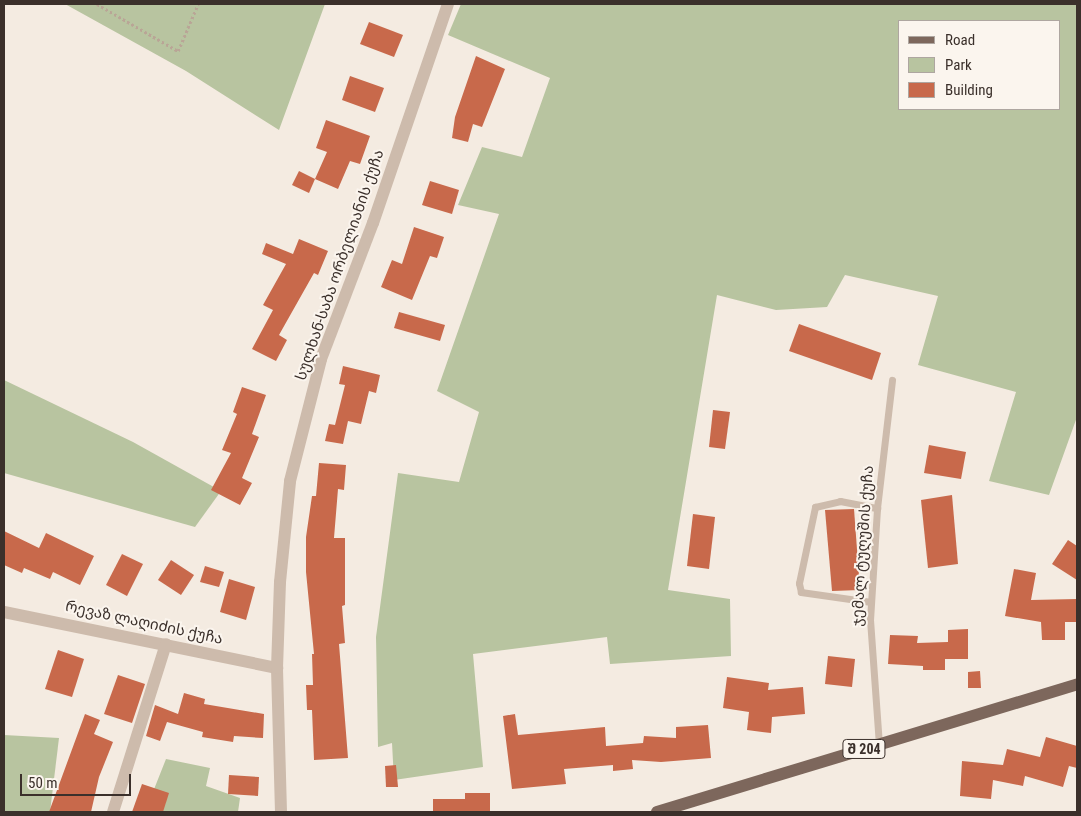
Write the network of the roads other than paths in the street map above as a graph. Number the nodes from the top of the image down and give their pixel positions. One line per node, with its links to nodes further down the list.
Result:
1 (448, 4): 7 (street, სულხან-საბა ორბელიანის ქუჩა)
2 (892, 380): 3 (lane, ჯემალ ტუღუშის ქუჩა)
3 (877, 508): 4 (lane, ჯემალ ტუღუშის ქუჩა); 4 (lane)
4 (871, 602): 9 (lane, ჯემალ ტუღუშის ქუჩა)
5 (4, 612): 6 (street, რევაზ ლაღიძის ქუჩა)
6 (166, 644): 7 (street, რევაზ ლაღიძის ქუჩა); 10 (street)
7 (277, 668): 11 (street, სულხან-საბა ორბელიანის ქუჩა)
8 (1076, 684): 9 (main road, შ 204)
9 (880, 745): 12 (main road, შ 204)
10 (112, 812)
11 (281, 812)
12 (657, 812)

